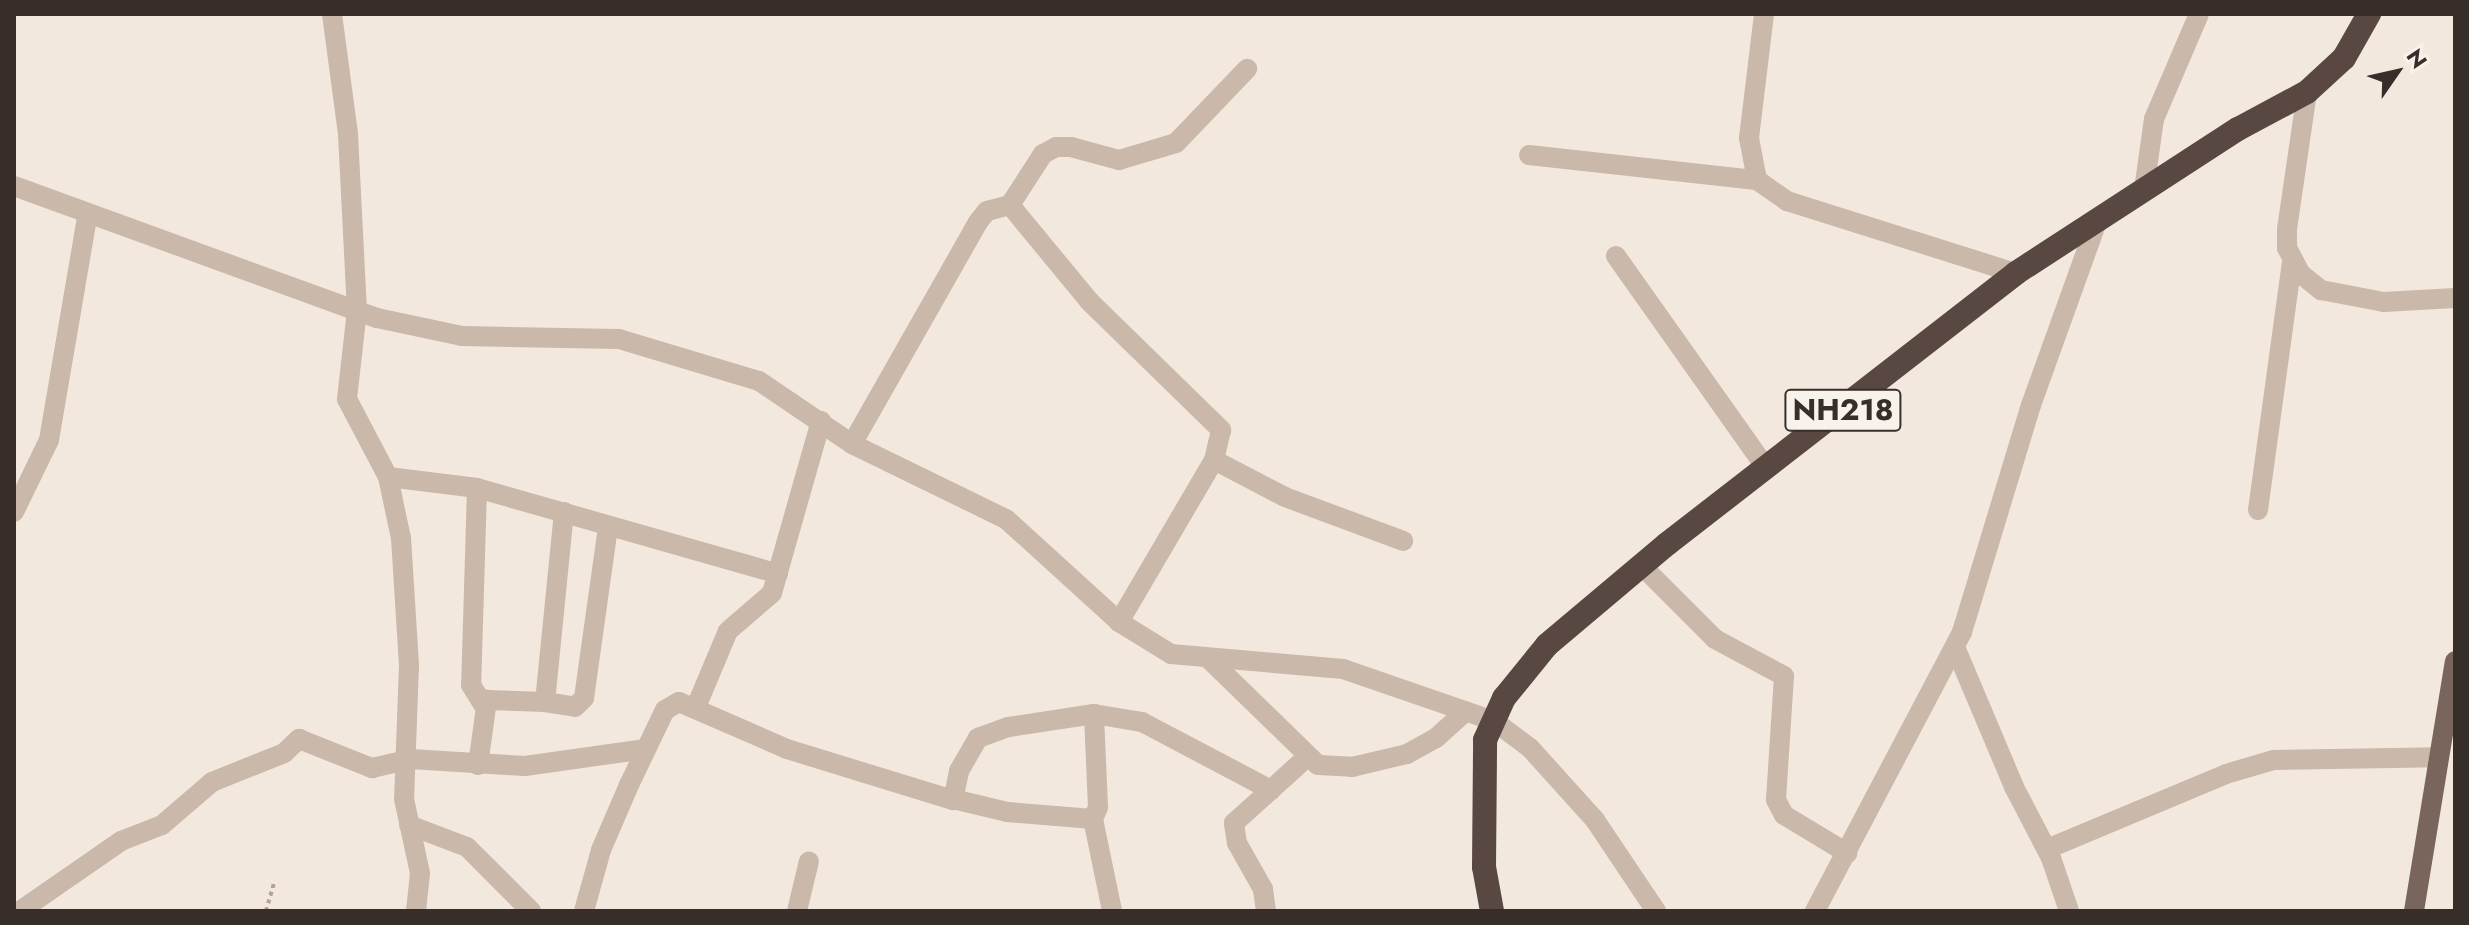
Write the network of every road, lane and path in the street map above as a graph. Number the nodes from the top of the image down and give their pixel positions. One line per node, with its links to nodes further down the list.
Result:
1 (332, 14): 18 (street)
2 (2199, 14): 10 (street)
3 (2369, 14): 6 (highway, NH218)
4 (1760, 15): 8 (street)
5 (1247, 69): 11 (street)
6 (2307, 92): 10 (highway, NH218); 15 (street)
7 (1529, 155): 8 (street)
8 (1757, 180): 16 (street)
9 (14, 186): 12 (street)
10 (2144, 190): 13 (highway, NH218)
11 (1010, 205): 20 (street); 21 (street)
12 (88, 213): 18 (street); 26 (street)
13 (2098, 219): 16 (highway, NH218); 33 (street)
14 (1616, 256): 22 (street)
15 (2292, 261): 17 (street); 25 (street)
16 (2016, 273): 22 (highway, NH218)
17 (2455, 298)
18 (357, 310): 19 (street); 23 (street)
19 (821, 421): 20 (street); 31 (street)
20 (852, 444): 32 (street)
21 (1214, 460): 29 (street); 32 (street)
22 (1767, 469): 30 (highway, NH218)
23 (388, 477): 24 (street); 45 (street)
24 (477, 488): 27 (street); 37 (street)
25 (2258, 510)
26 (14, 512)
27 (564, 512): 28 (street); 36 (street)
28 (608, 527): 31 (street); 36 (street)
29 (1403, 541)
30 (1641, 565): 41 (highway, NH218); 52 (street)
31 (778, 574): 38 (street)
32 (1119, 622): 34 (street)
33 (1955, 647): 51 (street); 52 (street)
34 (1209, 659): 39 (street); 44 (street)
35 (2455, 661): 43 (main road)
36 (545, 702): 37 (street)
37 (483, 704): 46 (street)
38 (696, 707): 42 (street); 48 (street)
39 (1466, 711): 41 (street); 44 (street)
40 (1094, 714): 47 (street); 48 (street); 49 (street)
41 (1494, 721): 63 (highway, NH218); 64 (street)
42 (646, 749): 46 (street); 59 (street)
43 (2438, 757): 51 (street); 67 (main road)
44 (1306, 758): 47 (street)
45 (403, 760): 46 (street); 50 (street); 55 (street)
46 (478, 765)
47 (1271, 790): 62 (street)
48 (953, 799): 49 (street)
49 (1093, 819): 61 (street)
50 (409, 825): 57 (street); 58 (street)
51 (2047, 849): 66 (street)
52 (1847, 853): 65 (street)
53 (809, 861): 60 (street)
54 (274, 883): 56 (path)
55 (20, 911)
56 (266, 911)
57 (416, 911)
58 (531, 911)
59 (584, 911)
60 (797, 911)
61 (1112, 911)
62 (1266, 911)
63 (1492, 911)
64 (1656, 911)
65 (1815, 911)
66 (2069, 911)
67 (2414, 911)

